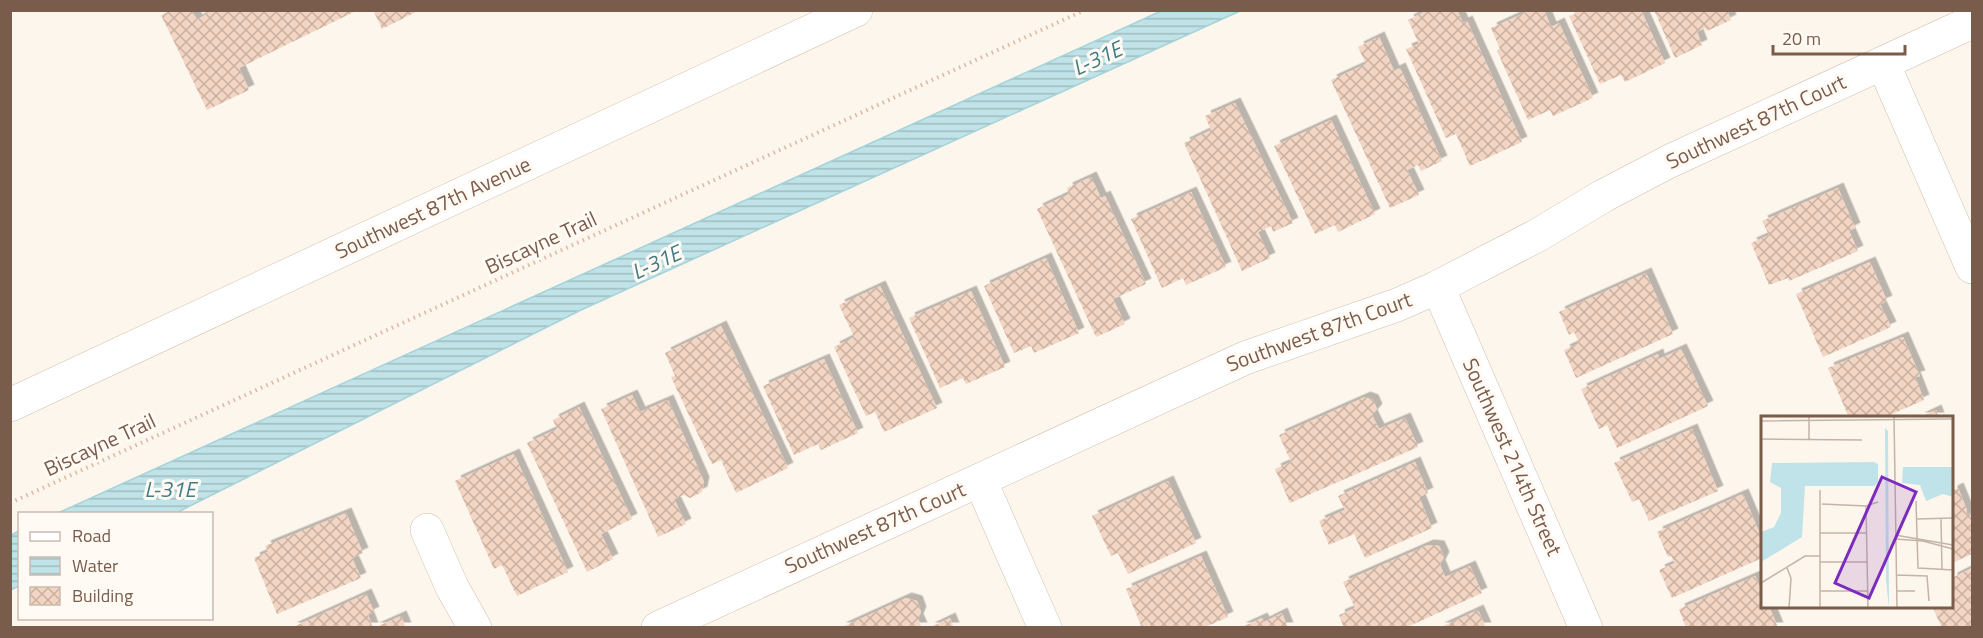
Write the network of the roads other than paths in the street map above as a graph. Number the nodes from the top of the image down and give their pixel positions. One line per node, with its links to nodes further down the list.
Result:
1 (856, 10): 2 (street, Southwest 87th Avenue)
2 (812, 20): 7 (street, Southwest 87th Avenue)
3 (1972, 22): 4 (street, Southwest 87th Court)
4 (1883, 63): 5 (street); 6 (street, Southwest 87th Court)
5 (1972, 267)
6 (1438, 287): 8 (street, Southwest 87th Court); 13 (street, Southwest 214th Street)
7 (10, 405)
8 (980, 480): 11 (street, Southwest 87th Court); 12 (street)
9 (427, 530): 10 (street)
10 (475, 627)
11 (658, 627)
12 (1045, 627)
13 (1586, 627)

